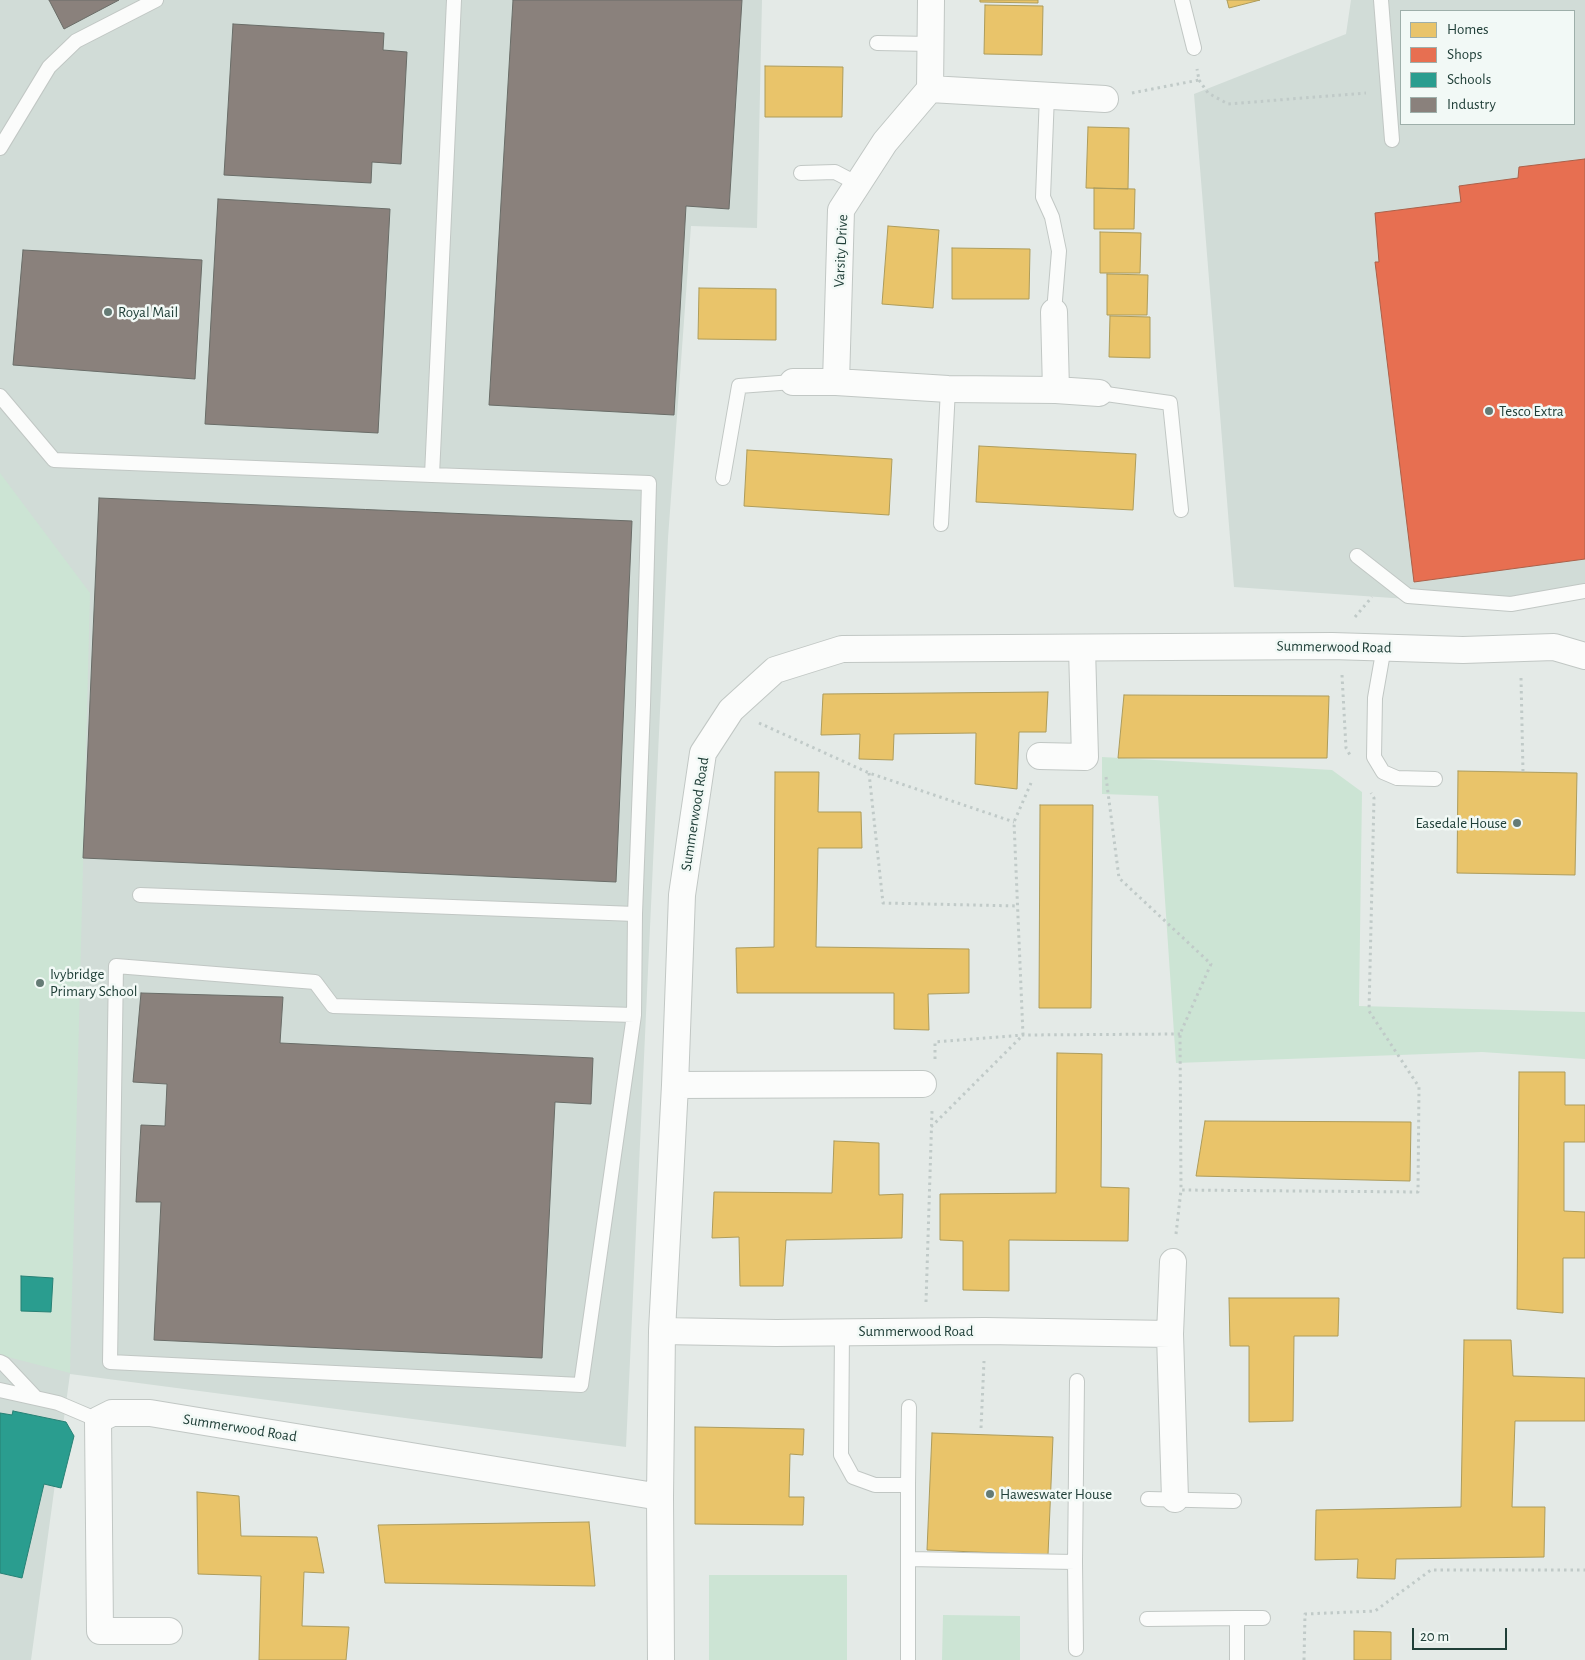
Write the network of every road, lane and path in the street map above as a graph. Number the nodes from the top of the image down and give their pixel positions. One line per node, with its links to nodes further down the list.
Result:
1 (156, 0): 15 (lane)
2 (454, 0): 25 (lane)
3 (931, 0): 7 (street)
4 (1182, 0): 8 (lane)
5 (1381, 0): 11 (lane)
6 (877, 43): 7 (lane)
7 (930, 44): 10 (street)
8 (1194, 48): 9 (path)
9 (1199, 80): 11 (path); 13 (path)
10 (930, 88): 12 (street); 17 (street, Varsity Drive)
11 (1388, 91): 14 (lane)
12 (1047, 96): 13 (street); 18 (lane)
13 (1104, 99)
14 (1392, 140)
15 (0, 148)
16 (801, 173): 17 (lane)
17 (858, 184): 20 (street, Varsity Drive)
18 (1054, 312): 22 (street)
19 (793, 382): 20 (street); 26 (lane)
20 (836, 382): 21 (street)
21 (948, 389): 22 (street); 28 (lane)
22 (1056, 390): 23 (street)
23 (1100, 393): 27 (lane)
24 (0, 396): 25 (lane)
25 (432, 475): 48 (lane)
26 (724, 478)
27 (1181, 510)
28 (941, 524)
29 (1357, 556): 30 (lane)
30 (1386, 579): 31 (lane); 32 (path)
31 (1585, 591)
32 (1336, 646): 33 (street, Summerwood Road); 34 (street, Summerwood Road); 39 (path)
33 (1384, 647): 35 (street, Summerwood Road); 43 (lane)
34 (1082, 648): 37 (street, Summerwood Road); 40 (street)
35 (1521, 648): 36 (street, Summerwood Road); 41 (path)
36 (1585, 656)
37 (731, 710): 42 (path); 53 (street, Summerwood Road)
38 (1040, 756): 40 (street); 45 (path)
39 (1351, 756)
40 (1085, 757): 50 (path)
41 (1523, 772)
42 (869, 773): 45 (path); 47 (path)
43 (1435, 778)
44 (1369, 790): 55 (path)
45 (1014, 822): 47 (path)
46 (140, 894): 48 (lane)
47 (1018, 906): 51 (path)
48 (635, 914): 49 (lane)
49 (634, 1015): 49 (lane)
50 (1180, 1034): 51 (path); 55 (path)
51 (1023, 1035): 52 (path); 54 (path)
52 (929, 1084): 53 (street); 54 (path)
53 (675, 1085): 58 (street, Summerwood Road)
54 (931, 1127): 60 (path)
55 (1181, 1190): 56 (path)
56 (1173, 1262): 61 (street)
57 (986, 1330): 60 (street, Summerwood Road); 61 (street, Summerwood Road); 68 (path)
58 (662, 1331): 59 (street, Summerwood Road); 70 (street, Summerwood Road)
59 (842, 1331): 60 (street, Summerwood Road); 69 (lane)
60 (925, 1331)
61 (1170, 1334): 72 (street)
62 (0, 1362): 65 (lane)
63 (1077, 1381): 75 (lane)
64 (0, 1390): 65 (lane)
65 (36, 1398): 67 (lane)
66 (909, 1407): 69 (lane)
67 (98, 1420): 70 (street, Summerwood Road); 80 (street)
68 (981, 1428)
69 (908, 1485): 74 (lane)
70 (660, 1497): 82 (street, Summerwood Road)
71 (1148, 1499): 72 (lane)
72 (1175, 1499): 73 (lane)
73 (1234, 1501)
74 (908, 1559): 75 (lane); 83 (lane)
75 (1075, 1562): 81 (lane)
76 (1585, 1570): 85 (path)
77 (1237, 1618): 78 (lane); 79 (lane); 84 (lane)
78 (1263, 1618)
79 (1147, 1619)
80 (169, 1631)
81 (1076, 1649)
82 (661, 1660)
83 (908, 1660)
84 (1237, 1660)
85 (1304, 1660)

